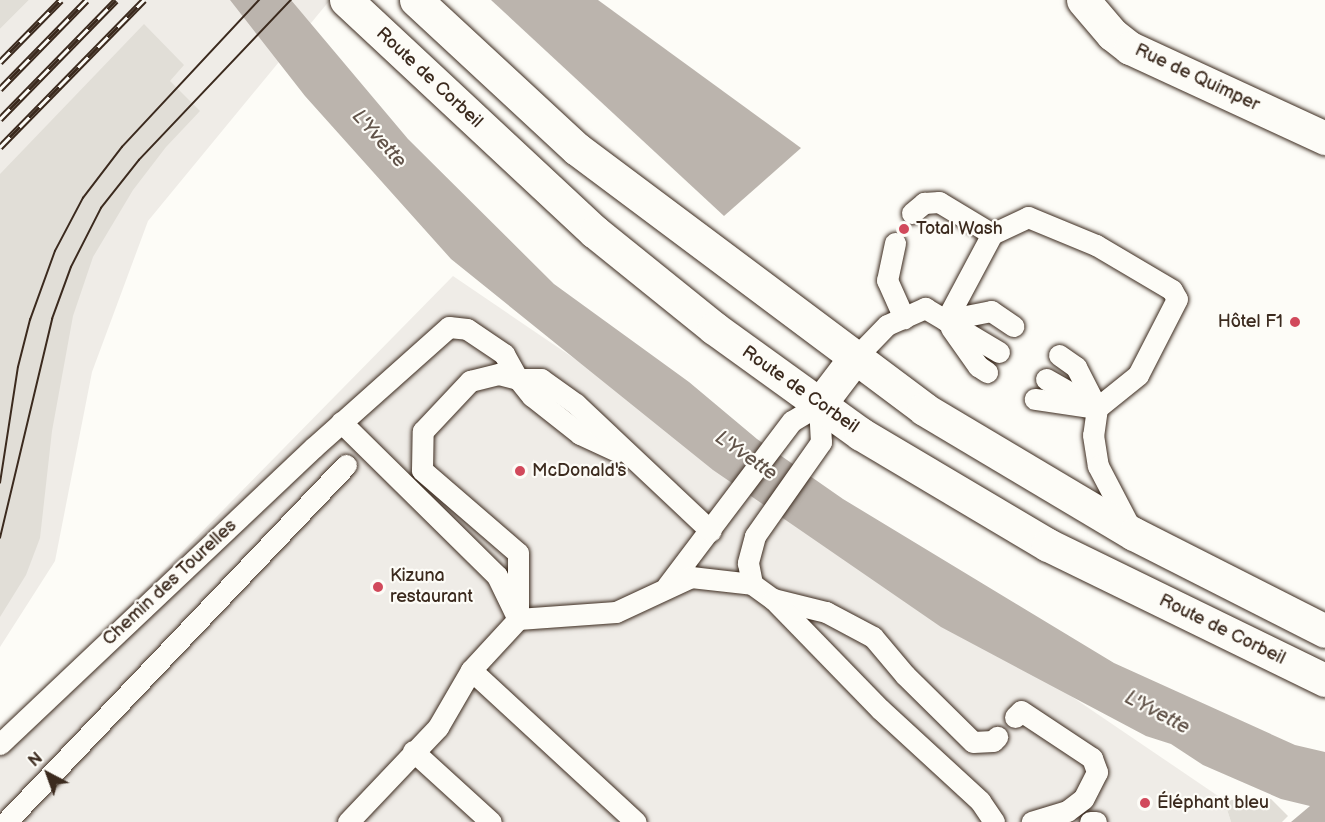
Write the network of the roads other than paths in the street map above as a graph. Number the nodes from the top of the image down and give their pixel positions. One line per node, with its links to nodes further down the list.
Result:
1 (345, 0): 18 (main road, Route de Corbeil)
2 (416, 0): 13 (main road)
3 (1083, 0): 4 (main road, Rue de Quimper)
4 (1325, 138)
5 (912, 213): 6 (lane)
6 (992, 234): 9 (lane); 19 (lane)
7 (895, 243): 8 (lane)
8 (904, 318): 9 (lane); 13 (lane)
9 (946, 320): 10 (lane); 11 (lane); 14 (lane)
10 (1013, 326)
11 (999, 352)
12 (1059, 355): 19 (lane)
13 (854, 359): 18 (main road); 23 (main road)
14 (987, 372)
15 (518, 379): 20 (lane, Chemin des Tourelles); 22 (lane); 27 (lane)
16 (1046, 379): 19 (lane)
17 (1035, 399): 19 (lane)
18 (819, 405): 22 (lane); 24 (lane); 30 (main road, Route de Corbeil)
19 (1097, 408): 23 (lane)
20 (341, 422): 27 (lane); 33 (lane, Chemin des Tourelles)
21 (346, 465): 35 (lane)
22 (711, 531): 25 (lane)
23 (1134, 534): 28 (main road)
24 (752, 584): 25 (lane); 26 (lane)
25 (663, 591): 27 (lane)
26 (773, 598): 32 (lane); 39 (lane)
27 (518, 619): 29 (lane)
28 (1325, 631)
29 (471, 670): 34 (lane); 38 (lane)
30 (1325, 680)
31 (1015, 717): 40 (lane)
32 (997, 736)
33 (0, 744)
34 (413, 751): 36 (lane); 37 (lane)
35 (6, 822)
36 (348, 822)
37 (491, 822)
38 (636, 822)
39 (994, 822)
40 (1032, 822)
41 (1090, 822): 42 (lane)
42 (1096, 822)

